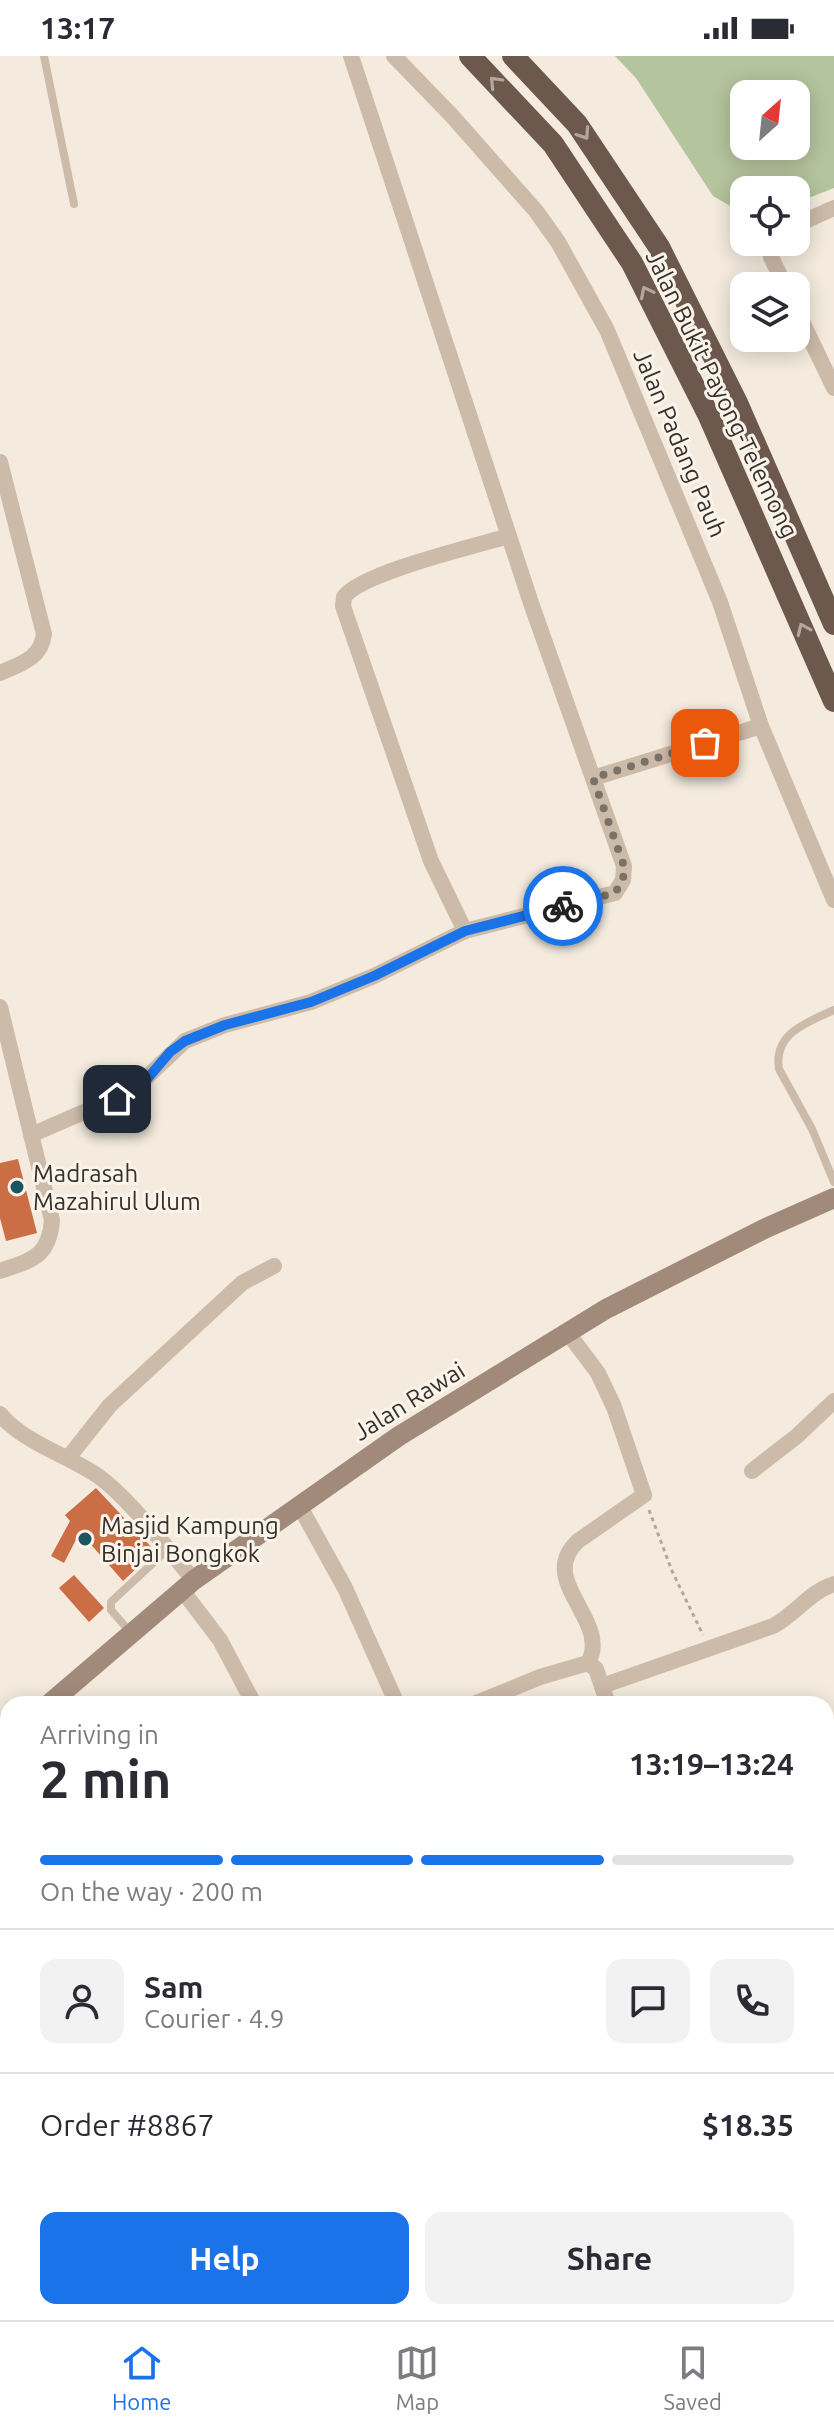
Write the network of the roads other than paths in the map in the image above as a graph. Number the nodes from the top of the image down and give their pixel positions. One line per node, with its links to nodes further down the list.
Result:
1 (44, 56): 6 (lane)
2 (351, 56): 12 (street)
3 (394, 56): 16 (street, Jalan Padang Pauh)
4 (470, 56): 15 (highway, Jalan Bukit Payong-Telemong, one-way to 4)
5 (513, 56): 13 (highway, Jalan Bukit Payong-Telemong, one-way to 13)
6 (74, 204)
7 (834, 208): 8 (street)
8 (810, 219)
9 (810, 338): 10 (street)
10 (834, 388)
11 (0, 462): 14 (street)
12 (509, 536): 17 (street); 19 (street)
13 (834, 624)
14 (0, 673)
15 (834, 701)
16 (761, 726): 17 (street); 18 (street, Jalan Padang Pauh)
17 (593, 778): 19 (street)
18 (834, 900)
19 (465, 931): 22 (street)
20 (0, 1007): 22 (street)
21 (834, 1010): 23 (lane)
22 (31, 1135): 26 (street)
23 (834, 1182)
24 (834, 1198): 27 (main road, Jalan Rawai)
25 (274, 1266): 30 (street)
26 (0, 1271)
27 (568, 1333): 32 (main road, Jalan Rawai); 37 (street)
28 (834, 1401): 31 (street)
29 (0, 1414): 30 (street)
30 (68, 1458): 33 (street)
31 (752, 1471)
32 (299, 1505): 35 (main road, Jalan Rawai); 41 (street)
33 (167, 1550): 35 (street); 36 (lane)
34 (834, 1584): 38 (street)
35 (188, 1585): 36 (main road, Jalan Rawai); 40 (street)
36 (132, 1633): 39 (main road, Jalan Rawai)
37 (588, 1663): 38 (street); 42 (street)
38 (602, 1686): 43 (street)
39 (58, 1696)
40 (250, 1696)
41 (393, 1696)
42 (494, 1696)
43 (605, 1696)

